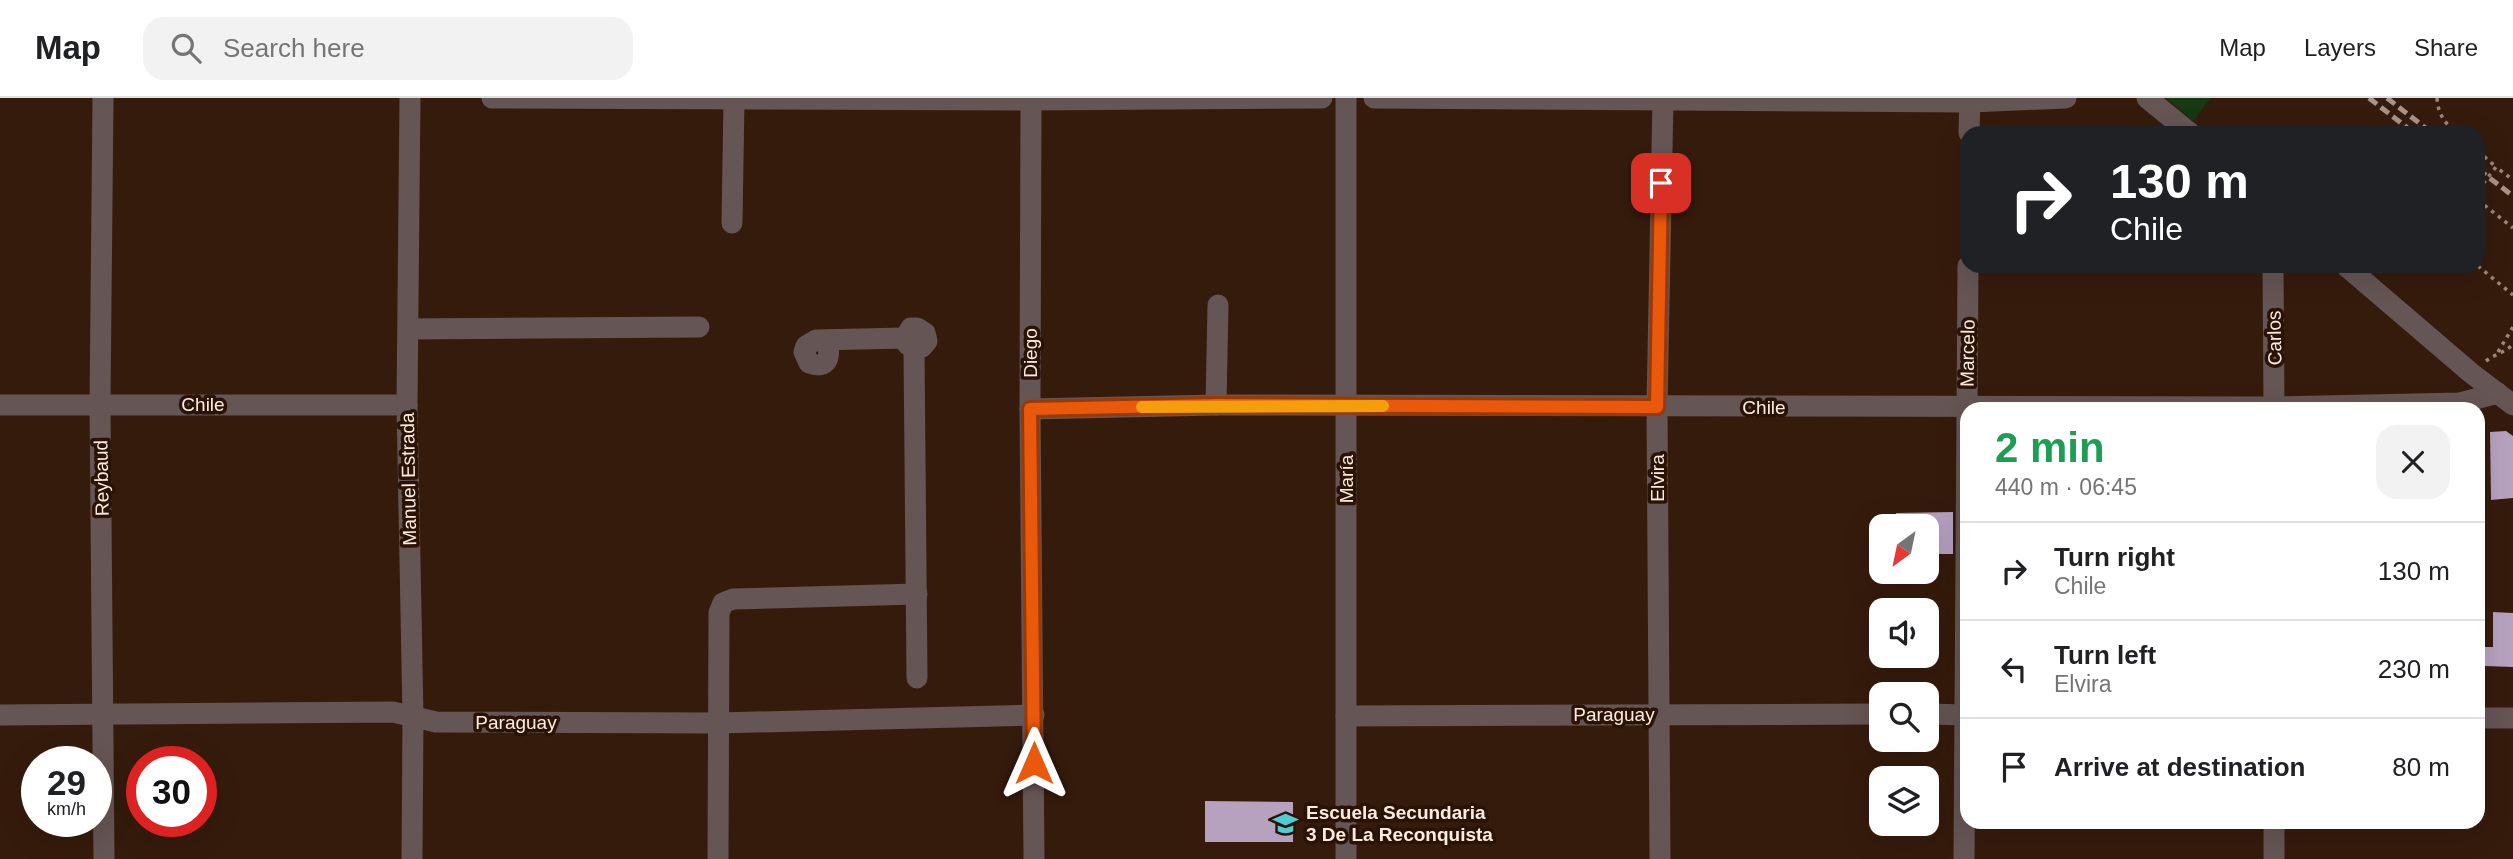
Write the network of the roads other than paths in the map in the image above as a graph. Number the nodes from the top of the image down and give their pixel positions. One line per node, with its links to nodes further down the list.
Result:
1 (103, 98): 27 (street, Reybaud)
2 (410, 98): 21 (street, Manuel Estrada)
3 (492, 98): 9 (street)
4 (1322, 98): 10 (street)
5 (1346, 98): 31 (street, María)
6 (1374, 98): 11 (street)
7 (2066, 98): 12 (street)
8 (2147, 98): 14 (street)
9 (734, 99): 10 (street); 15 (street)
10 (1031, 99): 34 (street, Diego)
11 (1663, 99): 12 (street); 33 (street, Elvira)
12 (1970, 100): 13 (street)
13 (1969, 126)
14 (2181, 126)
15 (732, 223)
16 (1968, 273): 24 (street, Marcelo)
17 (2273, 273): 25 (street, Carlos)
18 (2354, 273): 23 (street)
19 (1218, 305): 30 (street)
20 (699, 327): 21 (street)
21 (408, 329): 29 (street, Manuel Estrada)
22 (827, 341): 35 (street)
23 (2505, 399): 26 (street, Chile)
24 (1967, 402)
25 (2274, 402)
26 (2471, 402)
27 (100, 404): 28 (street, Chile); 29 (street, Chile); 40 (street, Reybaud)
28 (0, 405)
29 (407, 405): 45 (street, Manuel Estrada)
30 (1216, 405): 31 (street, Chile); 34 (street, Chile)
31 (1346, 406): 33 (street, Chile); 44 (street, María)
32 (1960, 406): 33 (street, Chile)
33 (1657, 407): 37 (street, Elvira)
34 (1030, 409): 41 (street, Diego)
35 (917, 594): 36 (street); 48 (street)
36 (917, 678)
37 (1659, 714): 38 (street, Paraguay); 44 (street, Paraguay); 56 (street, Elvira)
38 (1869, 714)
39 (0, 715): 40 (street, Paraguay)
40 (104, 715): 45 (street, Paraguay); 51 (street, Reybaud)
41 (1034, 715): 48 (street, Paraguay); 54 (street, Diego)
42 (1939, 715): 43 (street)
43 (1960, 715)
44 (1346, 716): 55 (street, María)
45 (413, 717): 48 (street, Paraguay); 52 (street, Manuel Estrada)
46 (2485, 718): 47 (street)
47 (2513, 718)
48 (719, 723): 53 (street)
49 (1965, 829): 57 (street, Marcelo)
50 (2274, 829): 58 (street)
51 (104, 859)
52 (412, 859)
53 (718, 859)
54 (1034, 859)
55 (1346, 859)
56 (1660, 859)
57 (1964, 859)
58 (2274, 859)

